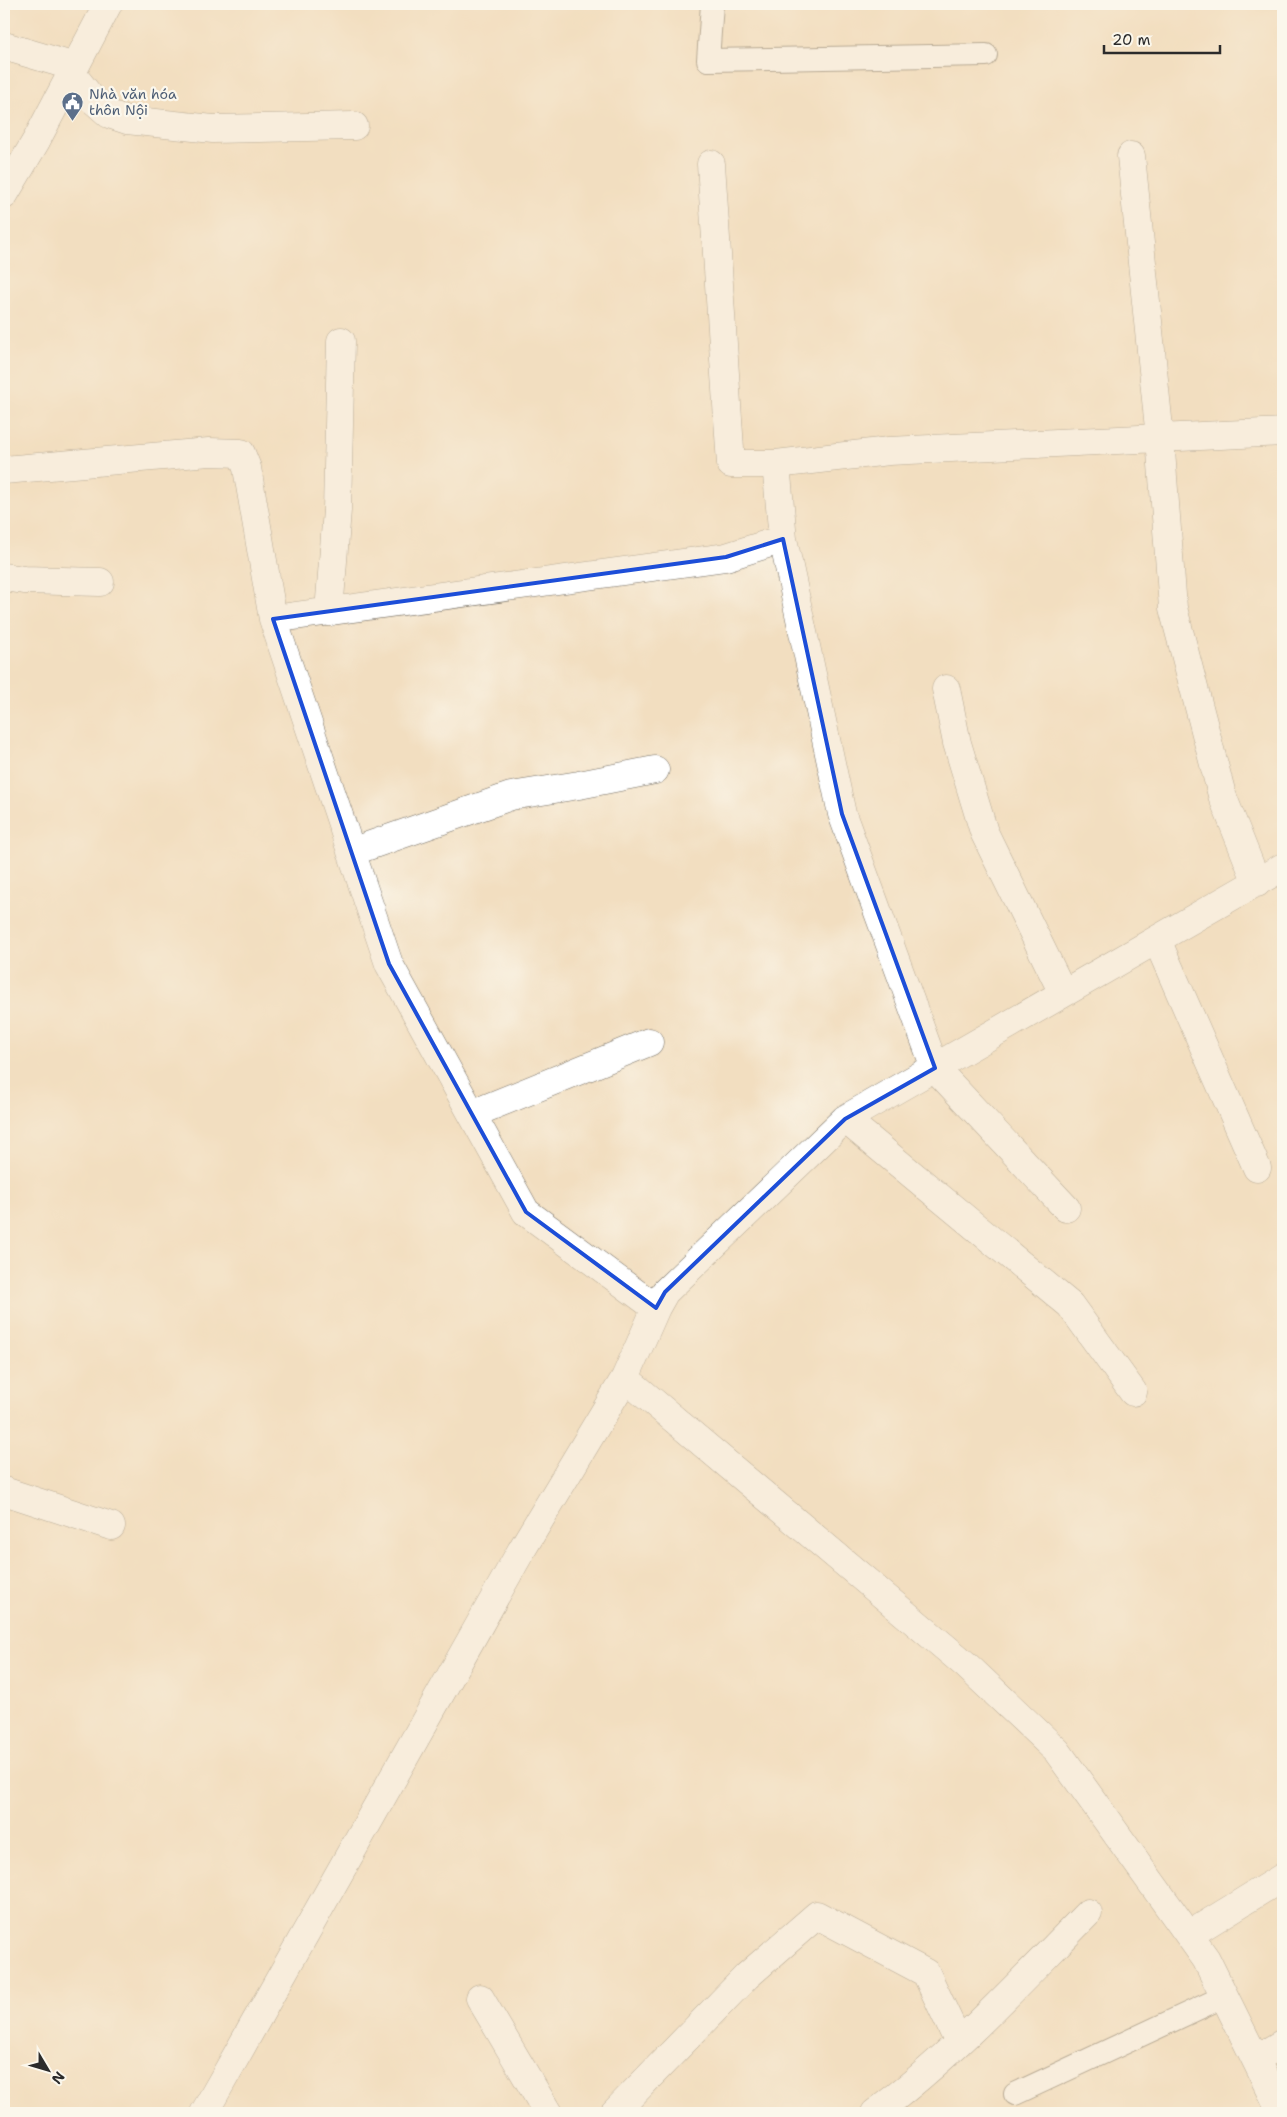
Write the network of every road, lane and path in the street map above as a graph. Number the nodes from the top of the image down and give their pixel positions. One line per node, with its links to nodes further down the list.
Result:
1 (108, 4): 5 (street)
2 (712, 4): 4 (lane)
3 (4, 46): 5 (street)
4 (986, 55)
5 (73, 70): 6 (street); 9 (street)
6 (354, 126)
7 (1131, 156): 12 (street)
8 (711, 164): 13 (street)
9 (4, 195)
10 (341, 341): 18 (street)
11 (1283, 432): 12 (street)
12 (1160, 438): 13 (street); 24 (street)
13 (776, 464): 15 (street)
14 (4, 470): 19 (street)
15 (783, 539): 18 (street); 28 (street)
16 (4, 577): 17 (street)
17 (100, 582)
18 (329, 612): 19 (street)
19 (273, 619): 22 (street)
20 (946, 689): 26 (street)
21 (655, 770): 22 (street)
22 (351, 852): 29 (street)
23 (1283, 867): 24 (street)
24 (1257, 883): 25 (street)
25 (1157, 940): 26 (street); 31 (street)
26 (1063, 993): 28 (street)
27 (649, 1042): 29 (street)
28 (935, 1068): 30 (street); 32 (street)
29 (472, 1114): 33 (street)
30 (846, 1119): 33 (street); 35 (street)
31 (1257, 1168)
32 (1066, 1208)
33 (656, 1308): 34 (street)
34 (625, 1378): 40 (street); 47 (street)
35 (1133, 1392)
36 (4, 1490): 37 (street)
37 (111, 1526)
38 (1283, 1877): 40 (street)
39 (1088, 1913): 43 (street)
40 (1189, 1935): 41 (street)
41 (1225, 1996): 45 (street); 46 (lane)
42 (480, 1998): 48 (street)
43 (958, 2041): 49 (street); 50 (street)
44 (1283, 2043): 45 (street)
45 (1256, 2059): 51 (street)
46 (1014, 2094)
47 (204, 2113)
48 (548, 2113)
49 (614, 2113)
50 (875, 2113)
51 (1282, 2113)

